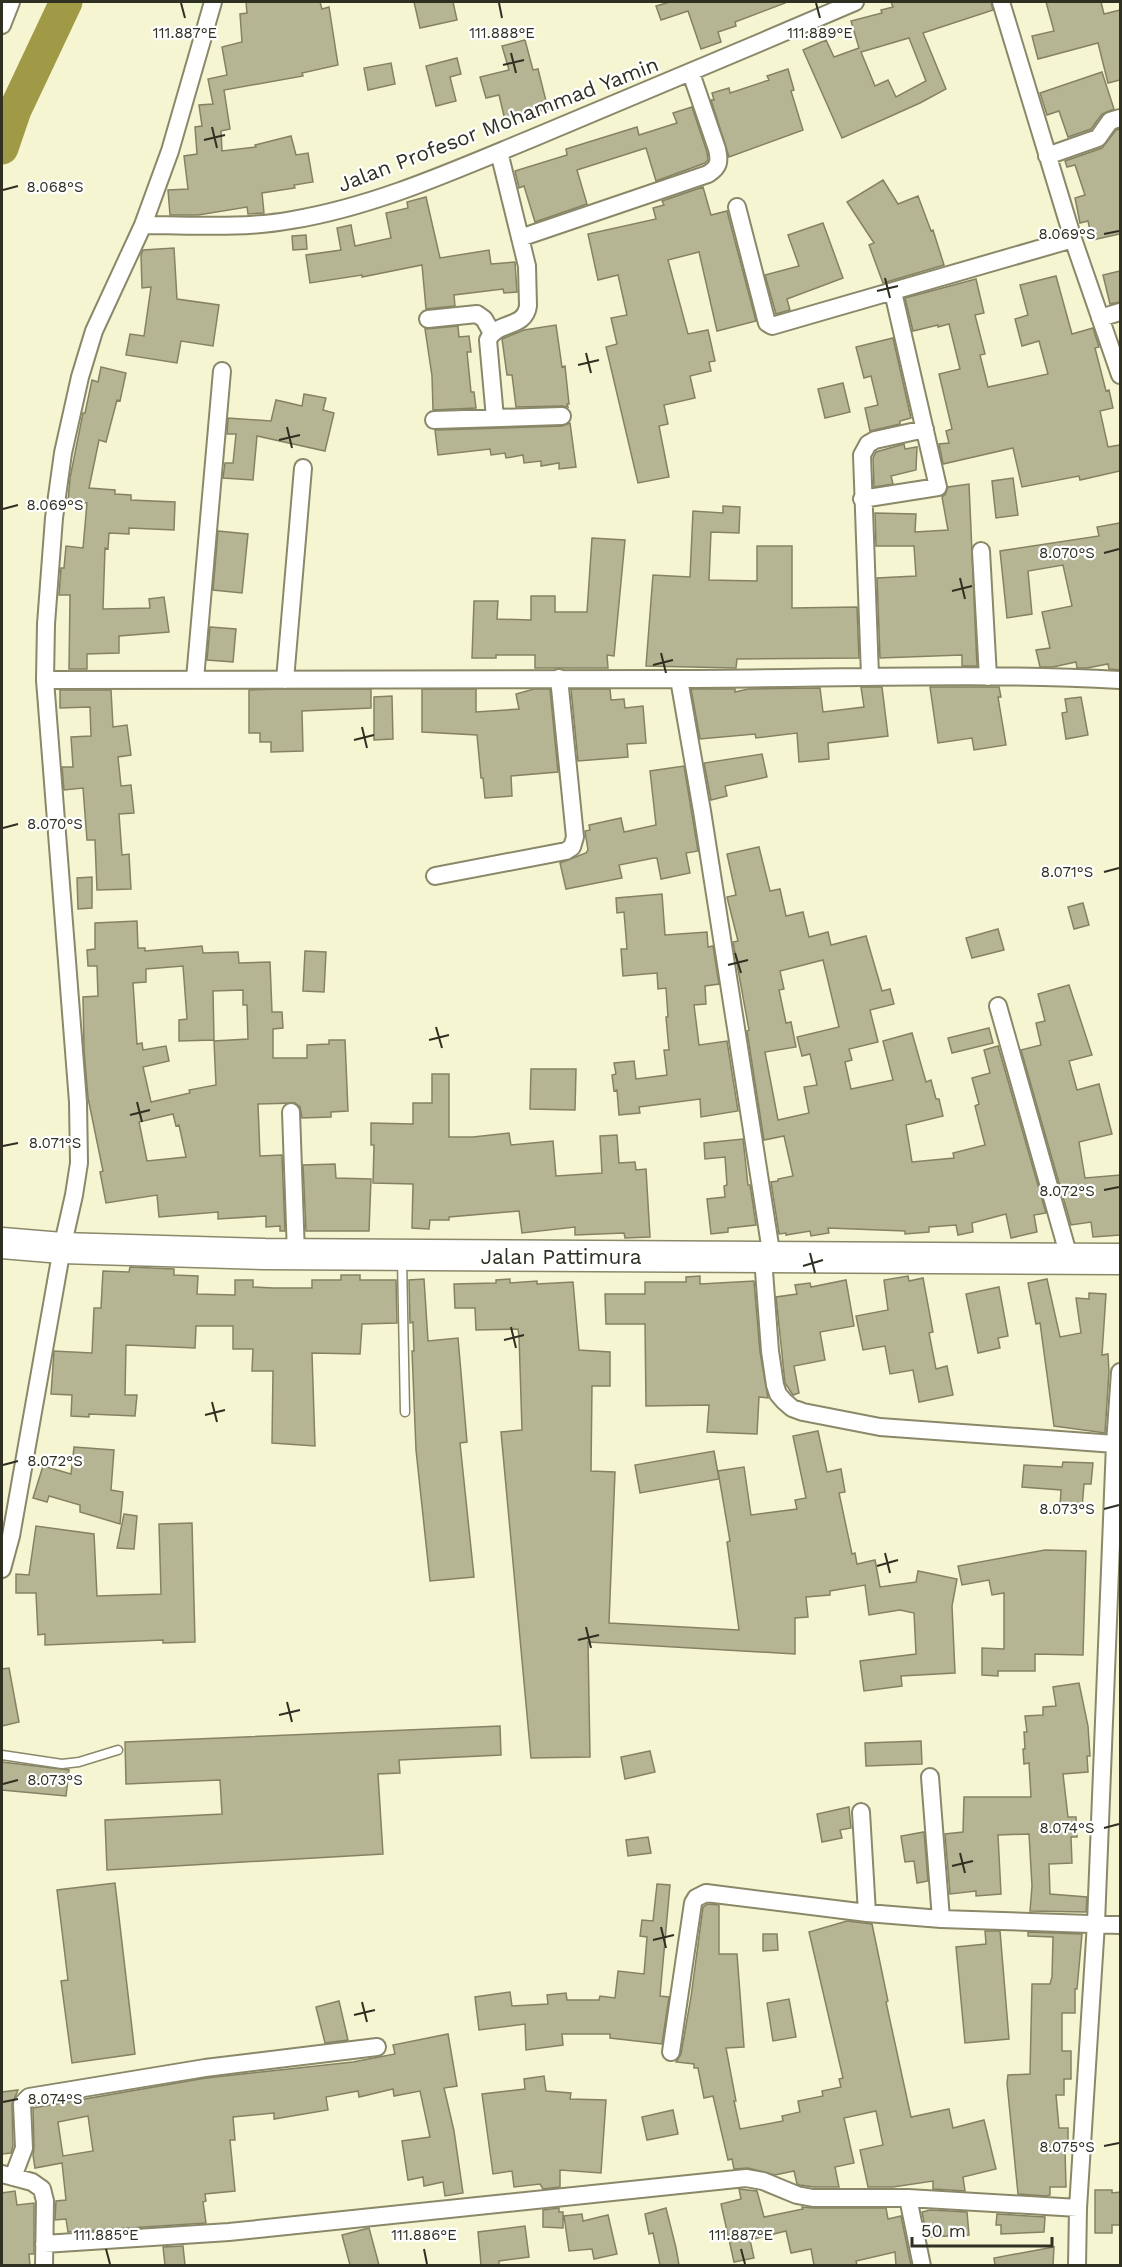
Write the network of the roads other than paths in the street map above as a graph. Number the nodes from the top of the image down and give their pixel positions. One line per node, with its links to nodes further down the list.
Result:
1 (11, 2): 5 (street)
2 (213, 2): 11 (street)
3 (855, 2): 6 (street, Jalan Profesor Mohammad Yamin)
4 (1001, 2): 9 (street)
5 (2, 25)
6 (691, 73): 8 (street, Jalan Profesor Mohammad Yamin); 12 (street)
7 (1120, 118): 9 (street)
8 (499, 152): 11 (street, Jalan Profesor Mohammad Yamin); 12 (street)
9 (1047, 156): 13 (street)
10 (737, 207): 14 (street)
11 (143, 225): 33 (street)
12 (520, 238): 18 (street)
13 (1073, 239): 14 (street); 16 (street)
14 (893, 292): 24 (street)
15 (1120, 312): 16 (street)
16 (1100, 318): 20 (street)
17 (428, 319): 18 (street)
18 (492, 333): 22 (street)
19 (222, 371): 31 (street)
20 (1120, 375)
21 (562, 416): 22 (street)
22 (495, 418): 23 (street)
23 (434, 420)
24 (924, 429): 26 (street); 26 (street)
25 (303, 468): 34 (street)
26 (862, 499): 28 (street)
27 (981, 551): 29 (street)
28 (870, 676): 29 (street); 32 (street)
29 (988, 677): 35 (street)
30 (559, 678): 32 (street); 34 (street); 36 (street)
31 (195, 679): 33 (street); 34 (street)
32 (679, 679): 44 (street)
33 (45, 680): 40 (street)
34 (285, 680)
35 (1120, 680)
36 (435, 876)
37 (998, 1006): 43 (street)
38 (291, 1112): 41 (street)
39 (7, 1243): 40 (highway, Jalan Pattimura)
40 (62, 1248): 41 (highway, Jalan Pattimura); 50 (street)
41 (296, 1254): 42 (highway, Jalan Pattimura)
42 (402, 1255): 44 (highway, Jalan Pattimura); 47 (lane)
43 (1069, 1257): 44 (highway, Jalan Pattimura); 45 (highway, Jalan Pattimura)
44 (767, 1258): 48 (street)
45 (1120, 1259)
46 (1120, 1372): 48 (street)
47 (405, 1412)
48 (1115, 1444): 49 (street)
49 (1117, 1467): 52 (street)
50 (2, 1569)
51 (1120, 1732): 52 (street)
52 (1103, 1733): 59 (street)
53 (118, 1750): 54 (lane)
54 (2, 1755)
55 (930, 1777): 58 (street)
56 (861, 1812): 57 (street)
57 (867, 1912): 58 (street); 62 (street)
58 (941, 1919): 59 (street)
59 (1096, 1923): 60 (street); 65 (street)
60 (1120, 1924)
61 (377, 2048): 63 (street)
62 (671, 2052)
63 (7, 2175): 66 (street)
64 (908, 2198): 65 (street); 66 (street); 68 (street)
65 (1078, 2208): 69 (street)
66 (44, 2244): 67 (street)
67 (44, 2265)
68 (922, 2265)
69 (1077, 2265)

